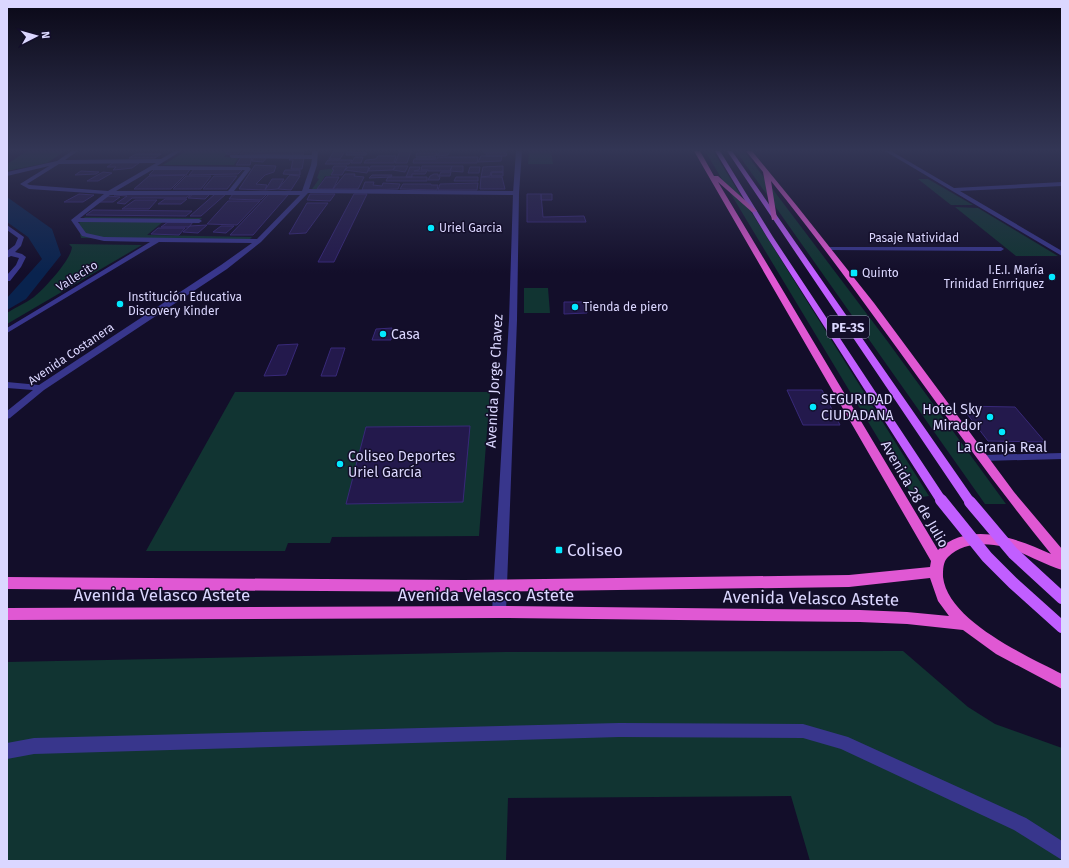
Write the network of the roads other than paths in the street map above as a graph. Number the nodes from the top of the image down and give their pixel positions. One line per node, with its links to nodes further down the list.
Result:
1 (89, 192): 10 (street)
2 (305, 192): 11 (street); 12 (street); 19 (street, Avenida Costanera)
3 (720, 192): 33 (highway, Avenida 28 de Julio)
4 (732, 192): 13 (highway)
5 (742, 192): 13 (main road, Avenida 28 de Julio / PE-3S)
6 (756, 192): 14 (main road, PE-3S)
7 (769, 192): 14 (highway)
8 (781, 192): 20 (highway)
9 (957, 192): 23 (street)
10 (109, 193): 11 (street); 15 (street)
11 (230, 193)
12 (516, 193): 35 (street, Avenida Jorge Chavez)
13 (754, 211): 40 (main road, Avenida 28 de Julio / PE-3S, bridge)
14 (774, 219): 36 (main road, PE-3S, bridge)
15 (74, 220): 16 (street); 18 (street)
16 (199, 221)
17 (7, 227): 22 (street)
18 (157, 240): 19 (street); 25 (street, Vallecito)
19 (259, 241): 27 (street, Avenida Costanera)
20 (827, 249): 21 (street, Pasaje Natividad); 30 (highway)
21 (1001, 249)
22 (8, 254): 24 (street)
23 (1062, 254)
24 (7, 279)
25 (7, 331)
26 (7, 385): 27 (street)
27 (41, 388): 28 (street, Avenida Costanera)
28 (7, 416)
29 (1062, 456): 30 (street)
30 (983, 458): 31 (highway)
31 (1062, 558)
32 (1062, 565): 33 (highway)
33 (937, 567): 35 (highway, Avenida Velasco Astete); 39 (highway, Avenida 28 de Julio)
34 (7, 583): 35 (highway, Avenida Velasco Astete)
35 (500, 585): 37 (street, Avenida Jorge Chavez)
36 (1062, 598)
37 (499, 612): 38 (highway, Avenida Velasco Astete); 39 (highway, Avenida Velasco Astete)
38 (7, 614)
39 (965, 624): 41 (highway, Avenida 28 de Julio)
40 (1062, 626)
41 (1062, 682)
42 (7, 751): 43 (street)
43 (1062, 851)

